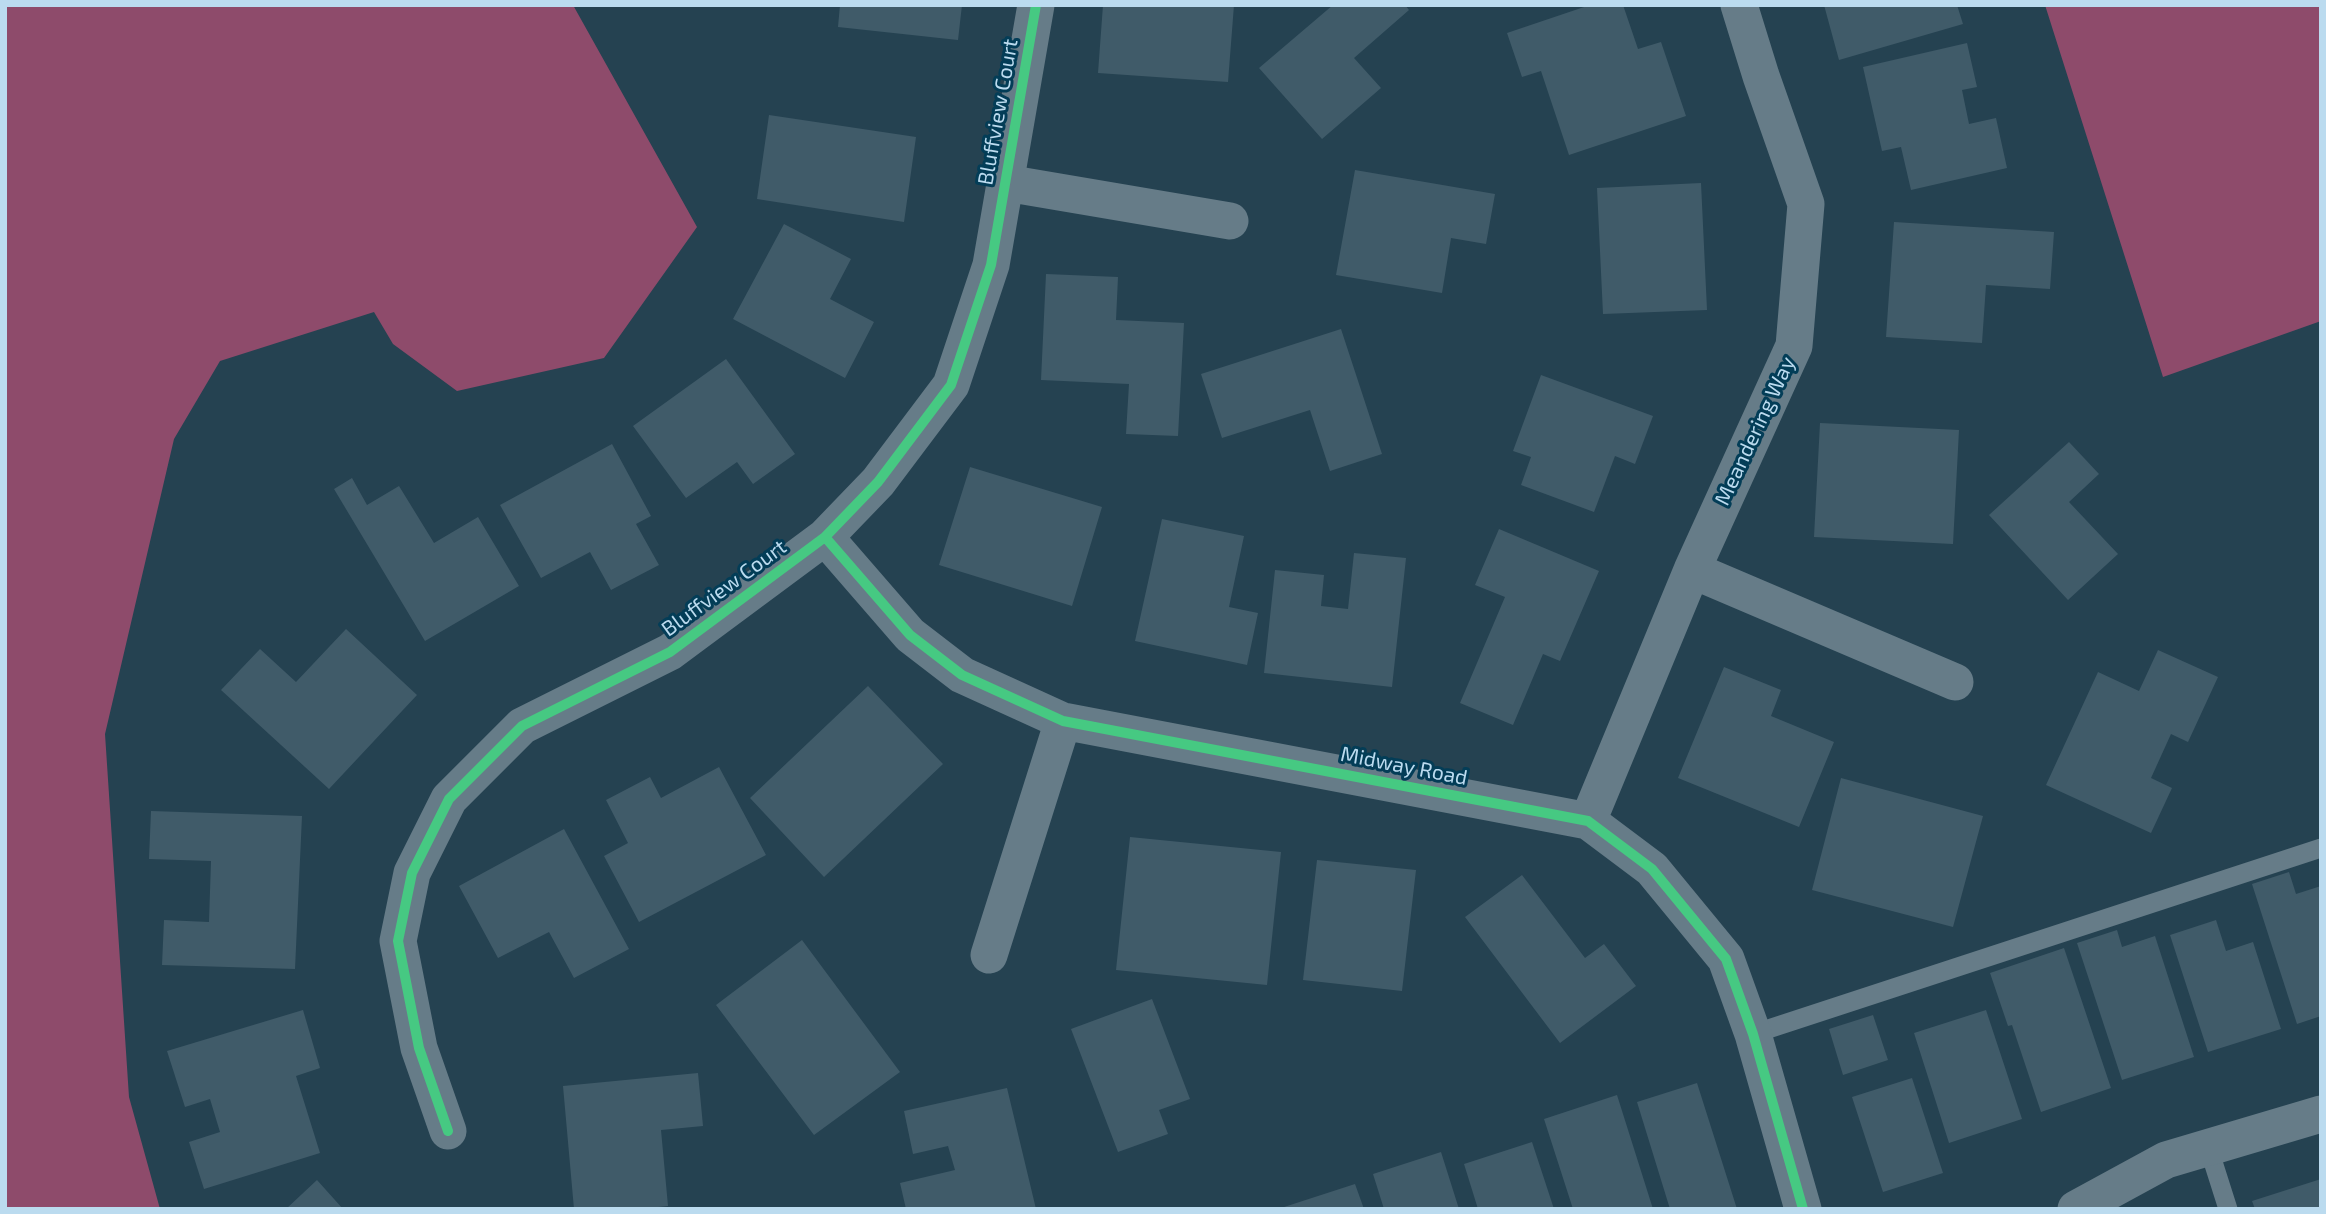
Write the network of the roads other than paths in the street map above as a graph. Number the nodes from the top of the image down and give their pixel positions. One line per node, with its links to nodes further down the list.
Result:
1 (1036, 5): 3 (street, Bluffview Court)
2 (1739, 5): 6 (street, Meandering Way)
3 (1006, 183): 4 (street, Bluffview Court); 5 (street, Bluffview Court)
4 (1230, 221)
5 (825, 537): 8 (street, Midway Road); 14 (street, Bluffview Court)
6 (1692, 570): 7 (street); 9 (street, Meandering Way)
7 (1955, 682)
8 (1063, 721): 9 (street, Midway Road); 11 (street)
9 (1587, 821): 12 (street, Midway Road)
10 (2321, 848): 12 (lane)
11 (989, 956)
12 (1753, 1034): 16 (street, Midway Road)
13 (2321, 1114): 15 (street)
14 (448, 1131)
15 (2208, 1146): 17 (street); 18 (lane)
16 (1803, 1209)
17 (2076, 1209)
18 (2228, 1209)

